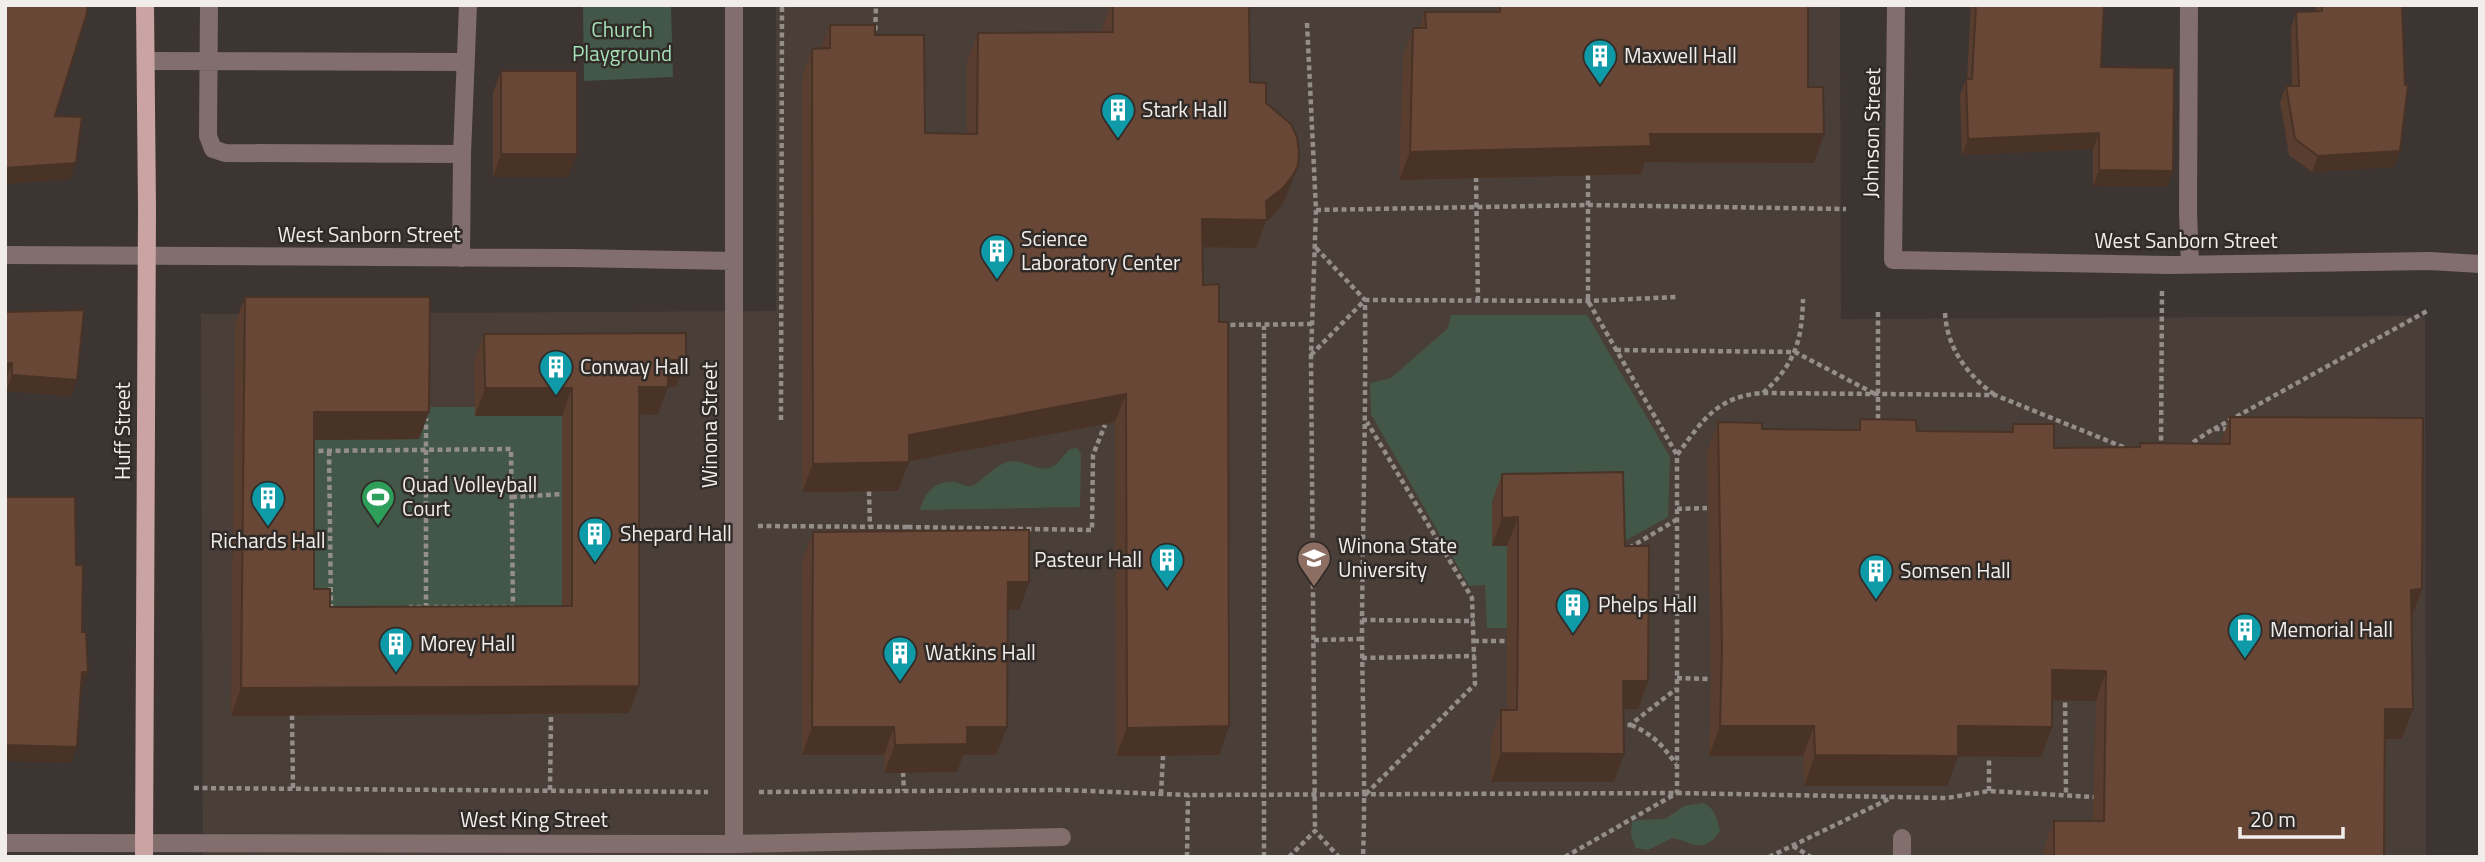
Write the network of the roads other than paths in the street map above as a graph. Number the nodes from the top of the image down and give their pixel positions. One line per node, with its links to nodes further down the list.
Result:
1 (145, 5): 7 (main road, Huff Street)
2 (209, 5): 8 (street)
3 (468, 5): 9 (street)
4 (734, 5): 15 (street, Winona Street)
5 (1896, 5): 14 (street, Johnson Street)
6 (2189, 5): 17 (street)
7 (146, 61): 8 (street); 12 (main road, Huff Street)
8 (207, 62): 9 (street); 10 (street)
9 (465, 62): 10 (street)
10 (462, 154): 13 (street)
11 (5, 255): 12 (street, West Sanborn Street)
12 (146, 256): 13 (street, West Sanborn Street); 22 (main road, Huff Street)
13 (461, 258): 15 (street, West Sanborn Street)
14 (1893, 260): 17 (street, West Sanborn Street)
15 (733, 261): 21 (street, Winona Street)
16 (2480, 264): 17 (street, West Sanborn Street)
17 (2190, 265)
18 (1062, 837): 21 (street, West King Street)
19 (1902, 838): 23 (street)
20 (5, 842): 22 (street, West King Street)
21 (734, 844): 22 (street, West King Street)
22 (144, 849)
23 (1902, 857)

